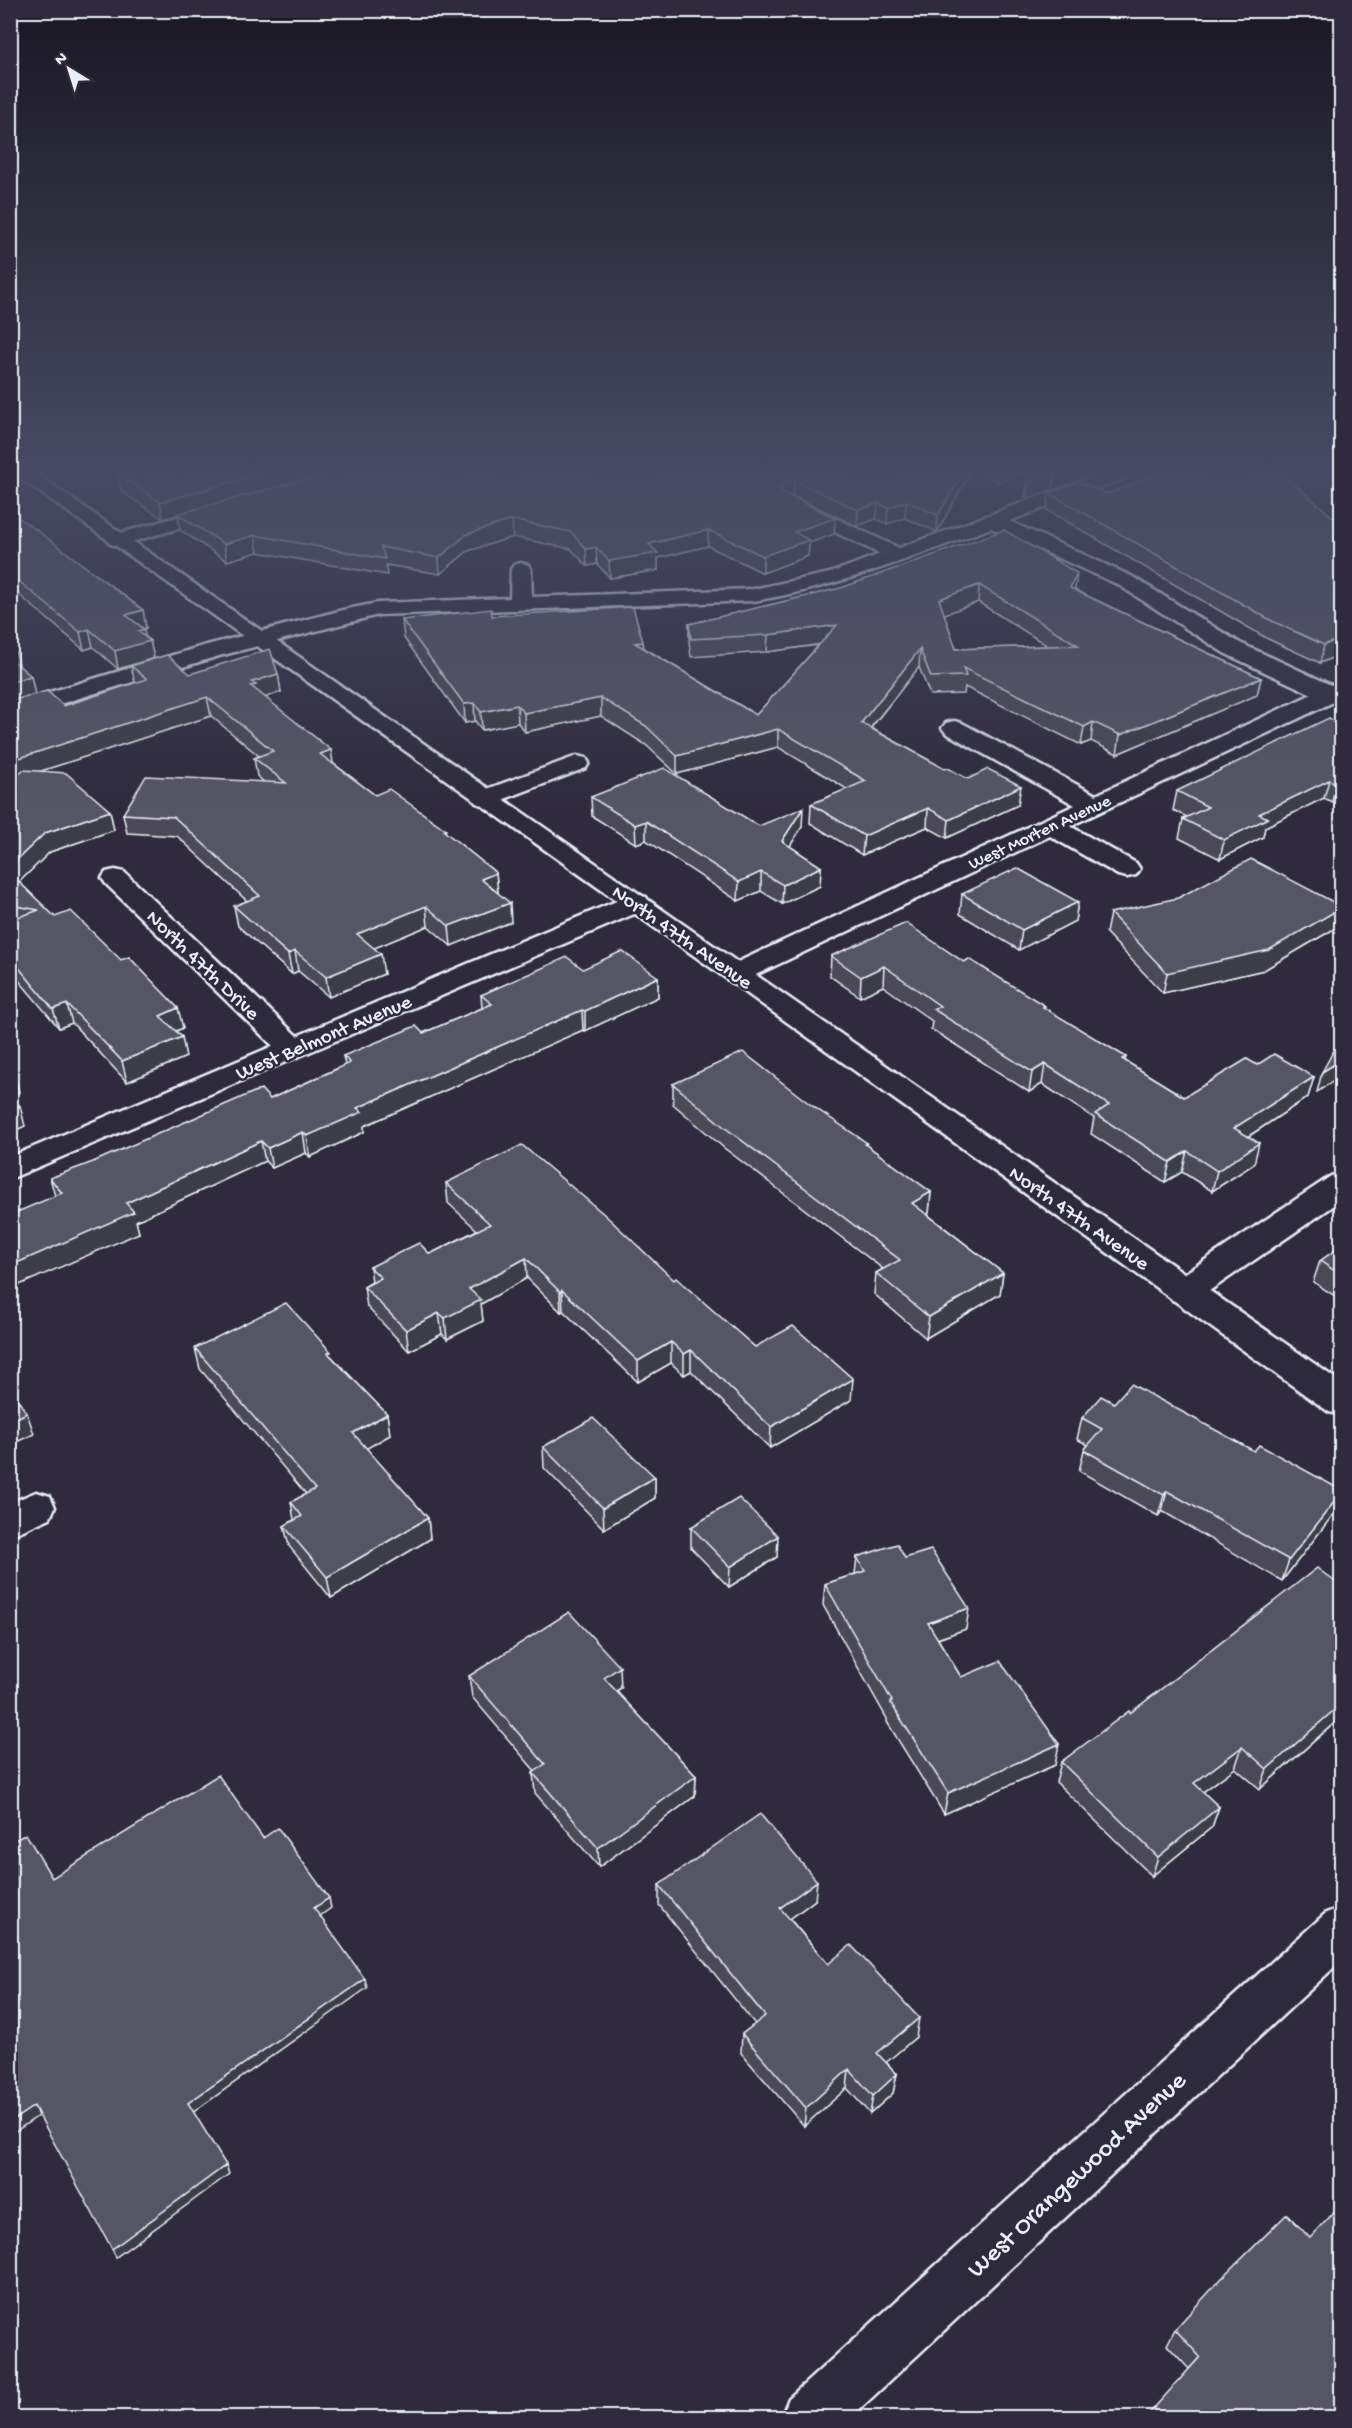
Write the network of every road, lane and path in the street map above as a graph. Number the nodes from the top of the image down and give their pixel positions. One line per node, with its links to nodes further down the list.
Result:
1 (183, 586): 6 (street, North 47th Avenue)
2 (521, 586): 5 (street)
3 (801, 586): 5 (street)
4 (1134, 586): 7 (street)
5 (521, 602): 6 (street)
6 (259, 639): 8 (street); 11 (street, North 47th Avenue)
7 (1336, 691): 12 (street, West Morten Avenue)
8 (10, 712)
9 (954, 728): 12 (street)
10 (577, 762): 11 (street)
11 (485, 798): 16 (street, North 47th Avenue)
12 (1095, 805): 13 (street, West Morten Avenue)
13 (1051, 826): 14 (street); 17 (street, West Morten Avenue)
14 (1127, 868)
15 (115, 878): 18 (street, North 47th Drive)
16 (636, 903): 17 (street, North 47th Avenue); 18 (street, West Belmont Avenue)
17 (736, 973): 21 (street, North 47th Avenue)
18 (293, 1049): 19 (street, West Belmont Avenue)
19 (10, 1169)
20 (1341, 1184): 21 (street)
21 (1184, 1291): 22 (street, North 47th Avenue)
22 (1341, 1402)
23 (1341, 1929): 24 (street, West Orangewood Avenue)
24 (809, 2418)

